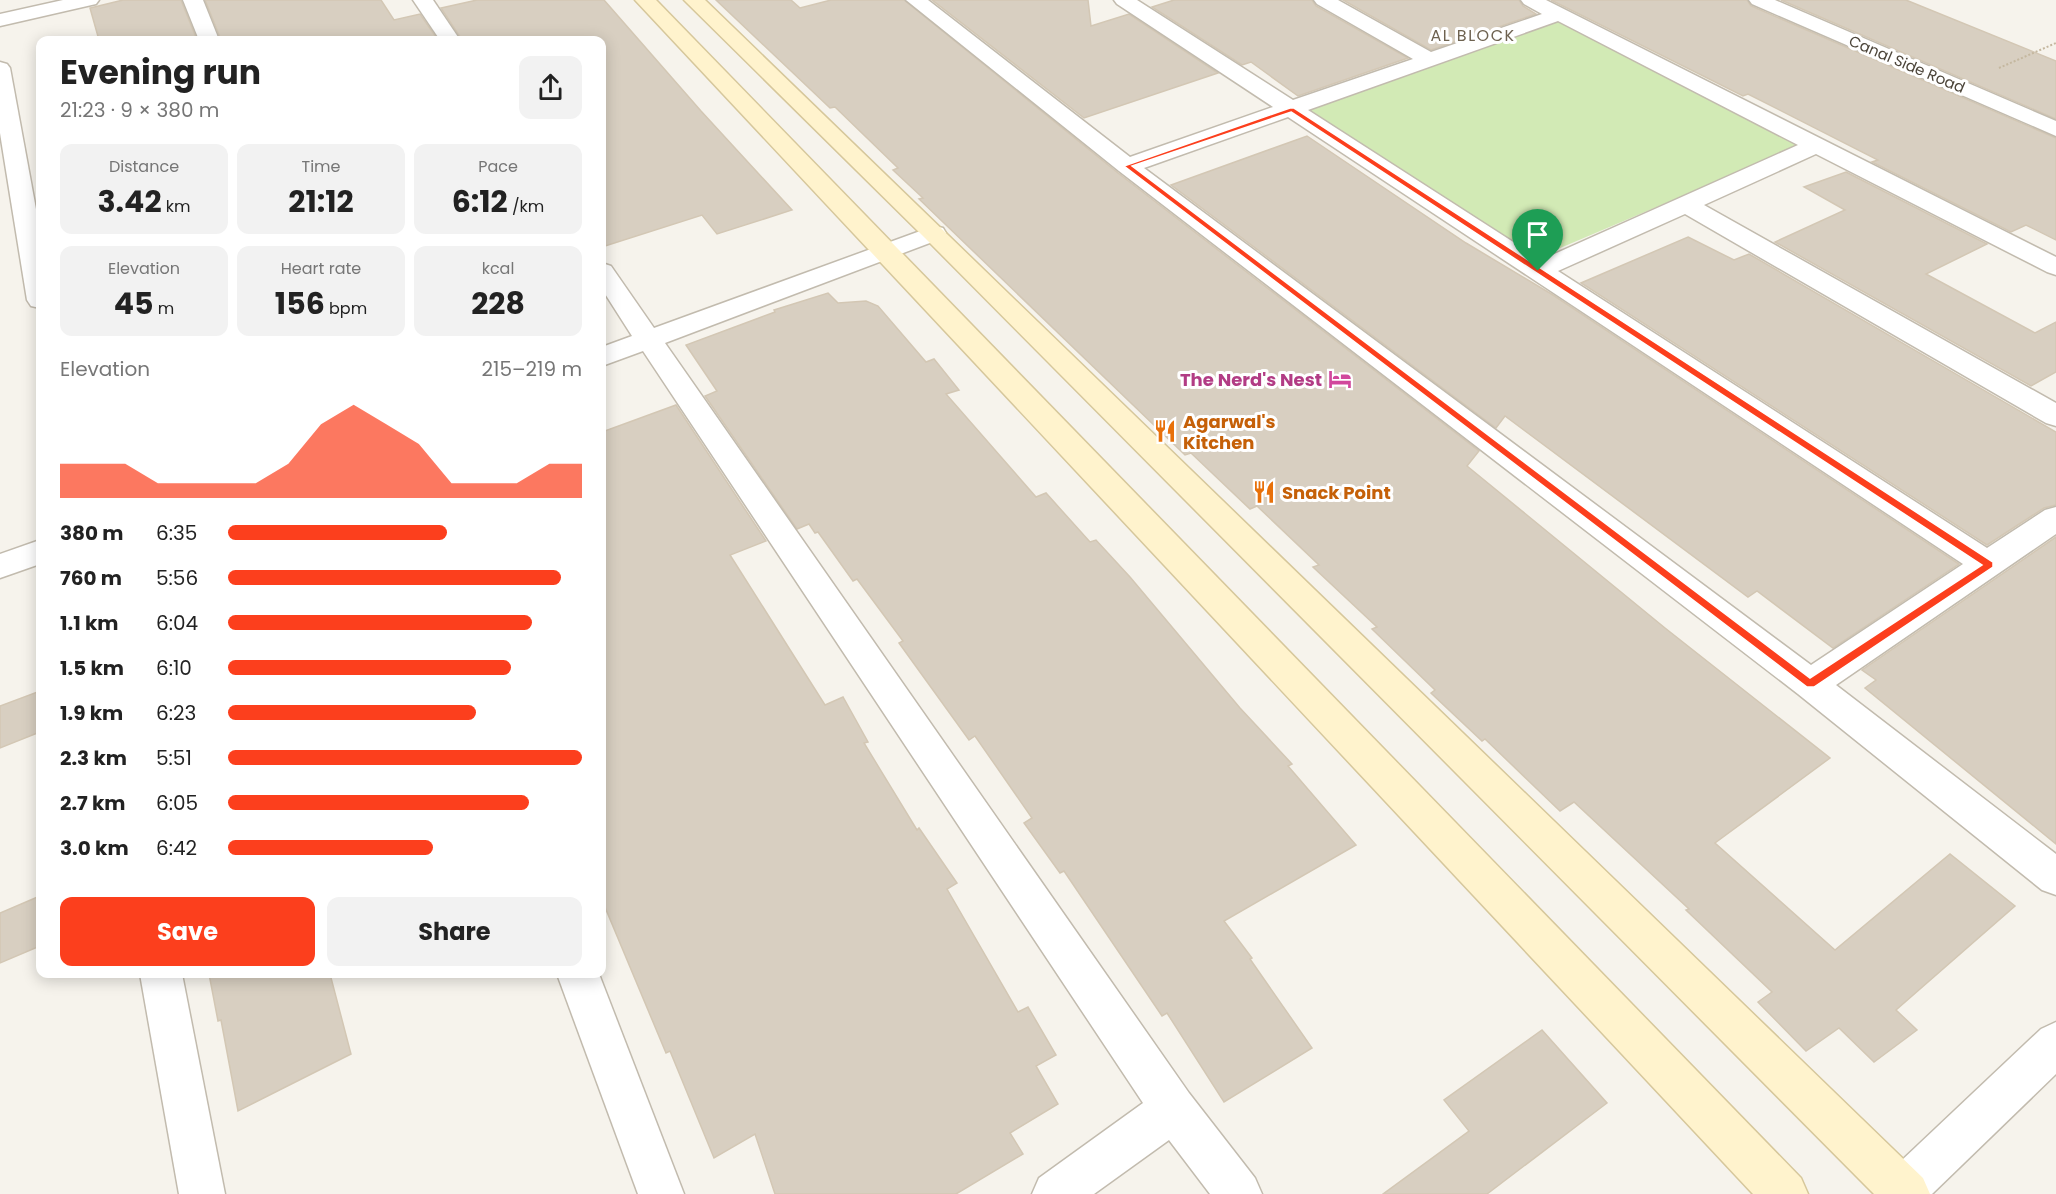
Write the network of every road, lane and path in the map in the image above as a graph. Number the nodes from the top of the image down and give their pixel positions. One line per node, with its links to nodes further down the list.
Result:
1 (89, 0): 12 (street)
2 (193, 0): 13 (street)
3 (423, 0): 14 (street)
4 (645, 0): 25 (main road)
5 (694, 0): 24 (main road)
6 (916, 0): 22 (street)
7 (1124, 0): 19 (street)
8 (1324, 0): 16 (street)
9 (1531, 0): 11 (street)
10 (1759, 0): 18 (street, Canal Side Road)
11 (1560, 14): 16 (street); 21 (street)
12 (0, 20)
13 (207, 36)
14 (447, 36)
15 (2056, 43): 18 (path)
16 (1430, 60): 19 (street)
17 (0, 68): 28 (street)
18 (1959, 86): 20 (street, Canal Side Road)
19 (1292, 109): 22 (street); 27 (street)
20 (2056, 129)
21 (1817, 145): 23 (street); 26 (street)
22 (1127, 166): 37 (street)
23 (1685, 204): 27 (street); 32 (street)
24 (934, 233): 25 (street); 43 (main road)
25 (885, 252): 30 (street); 48 (main road)
26 (2056, 267)
27 (1538, 271): 35 (street)
28 (36, 277)
29 (606, 277): 30 (street)
30 (648, 340): 31 (street); 42 (street)
31 (606, 356)
32 (2056, 416)
33 (2056, 518): 35 (street)
34 (36, 553): 36 (street)
35 (1989, 565): 37 (street)
36 (0, 566)
37 (1810, 684): 38 (street)
38 (2056, 877)
39 (162, 978): 44 (street)
40 (580, 978): 45 (street)
41 (2056, 1044): 43 (street)
42 (1173, 1109): 46 (street); 47 (street)
43 (1903, 1193)
44 (202, 1194)
45 (661, 1194)
46 (1055, 1194)
47 (1239, 1194)
48 (1785, 1194)

